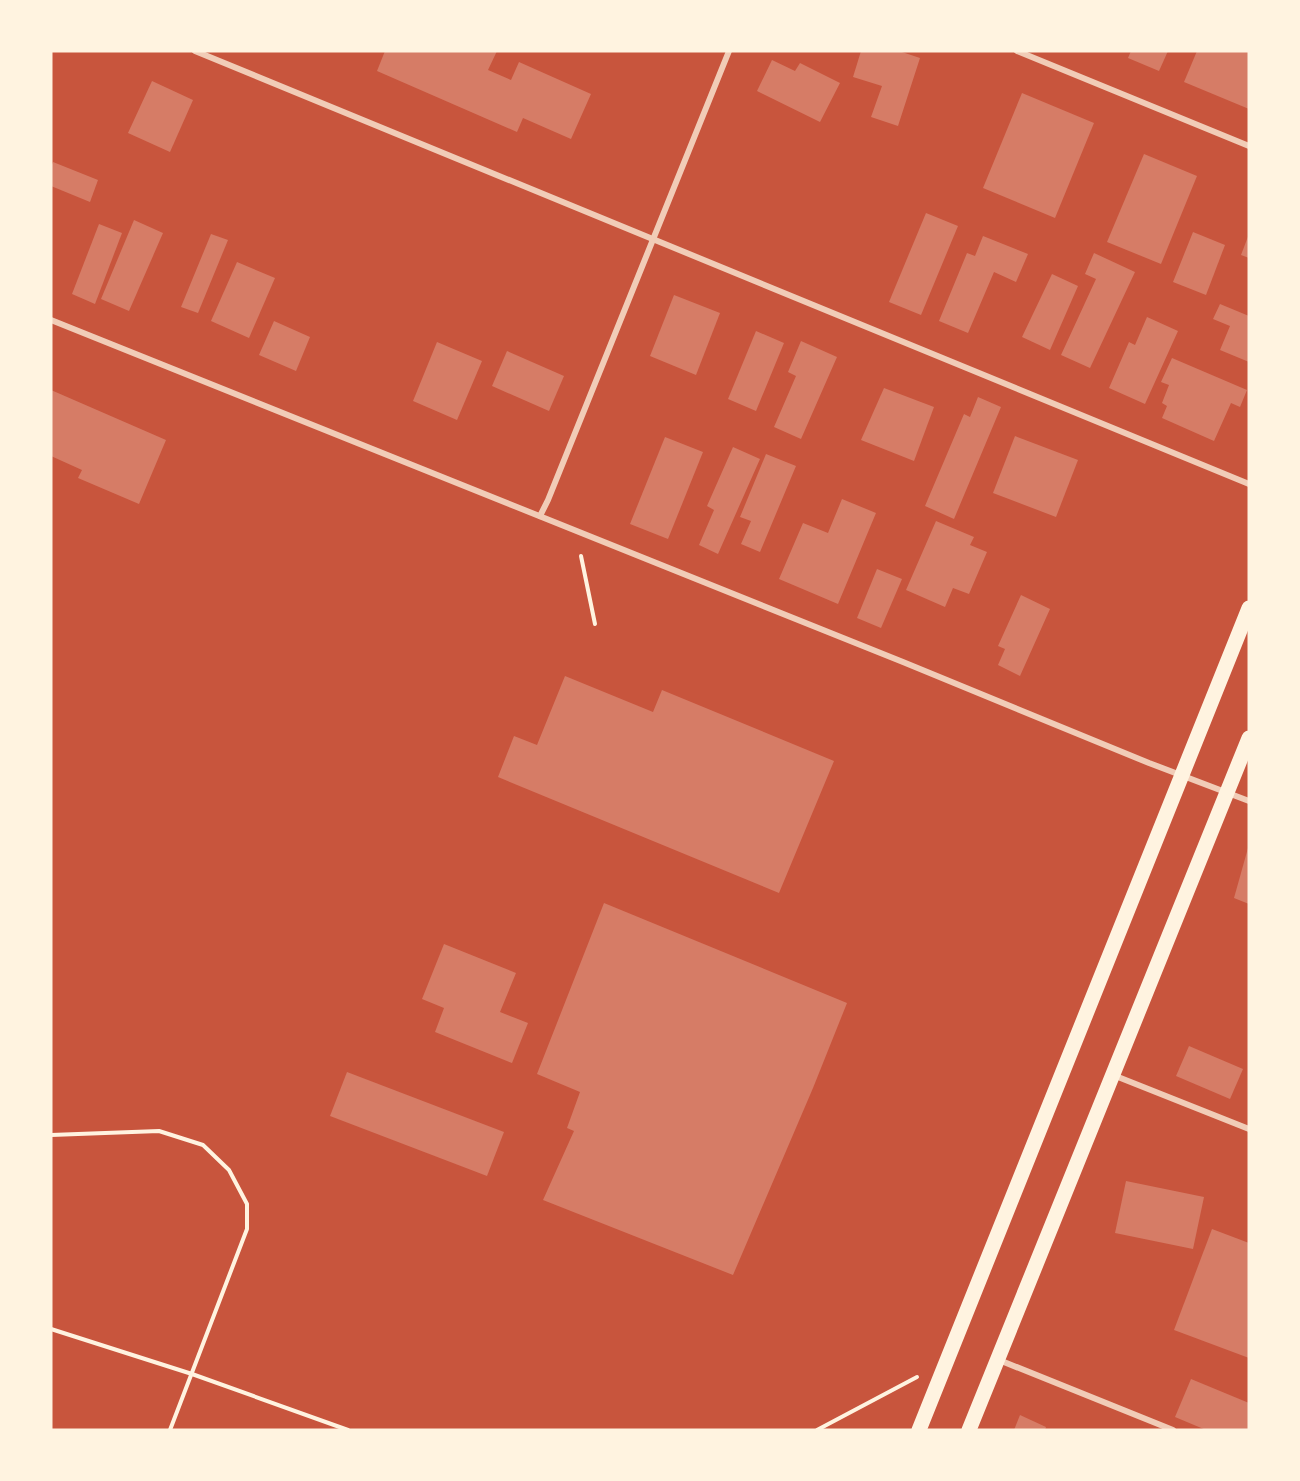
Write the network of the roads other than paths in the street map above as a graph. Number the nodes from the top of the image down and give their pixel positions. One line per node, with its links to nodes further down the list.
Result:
1 (195, 51): 5 (street)
2 (729, 51): 5 (street)
3 (1017, 51): 4 (street)
4 (1249, 146)
5 (653, 238): 7 (street); 8 (street)
6 (51, 320): 8 (street)
7 (1249, 484)
8 (540, 516): 11 (street)
9 (1249, 608): 11 (main road)
10 (1249, 738): 12 (main road)
11 (1183, 775): 12 (street); 17 (main road)
12 (1227, 792): 13 (street); 14 (main road)
13 (1249, 801)
14 (1113, 1074): 15 (street); 16 (main road)
15 (1249, 1129)
16 (998, 1359): 18 (main road); 19 (street)
17 (919, 1430)
18 (969, 1430)
19 (1173, 1430)

